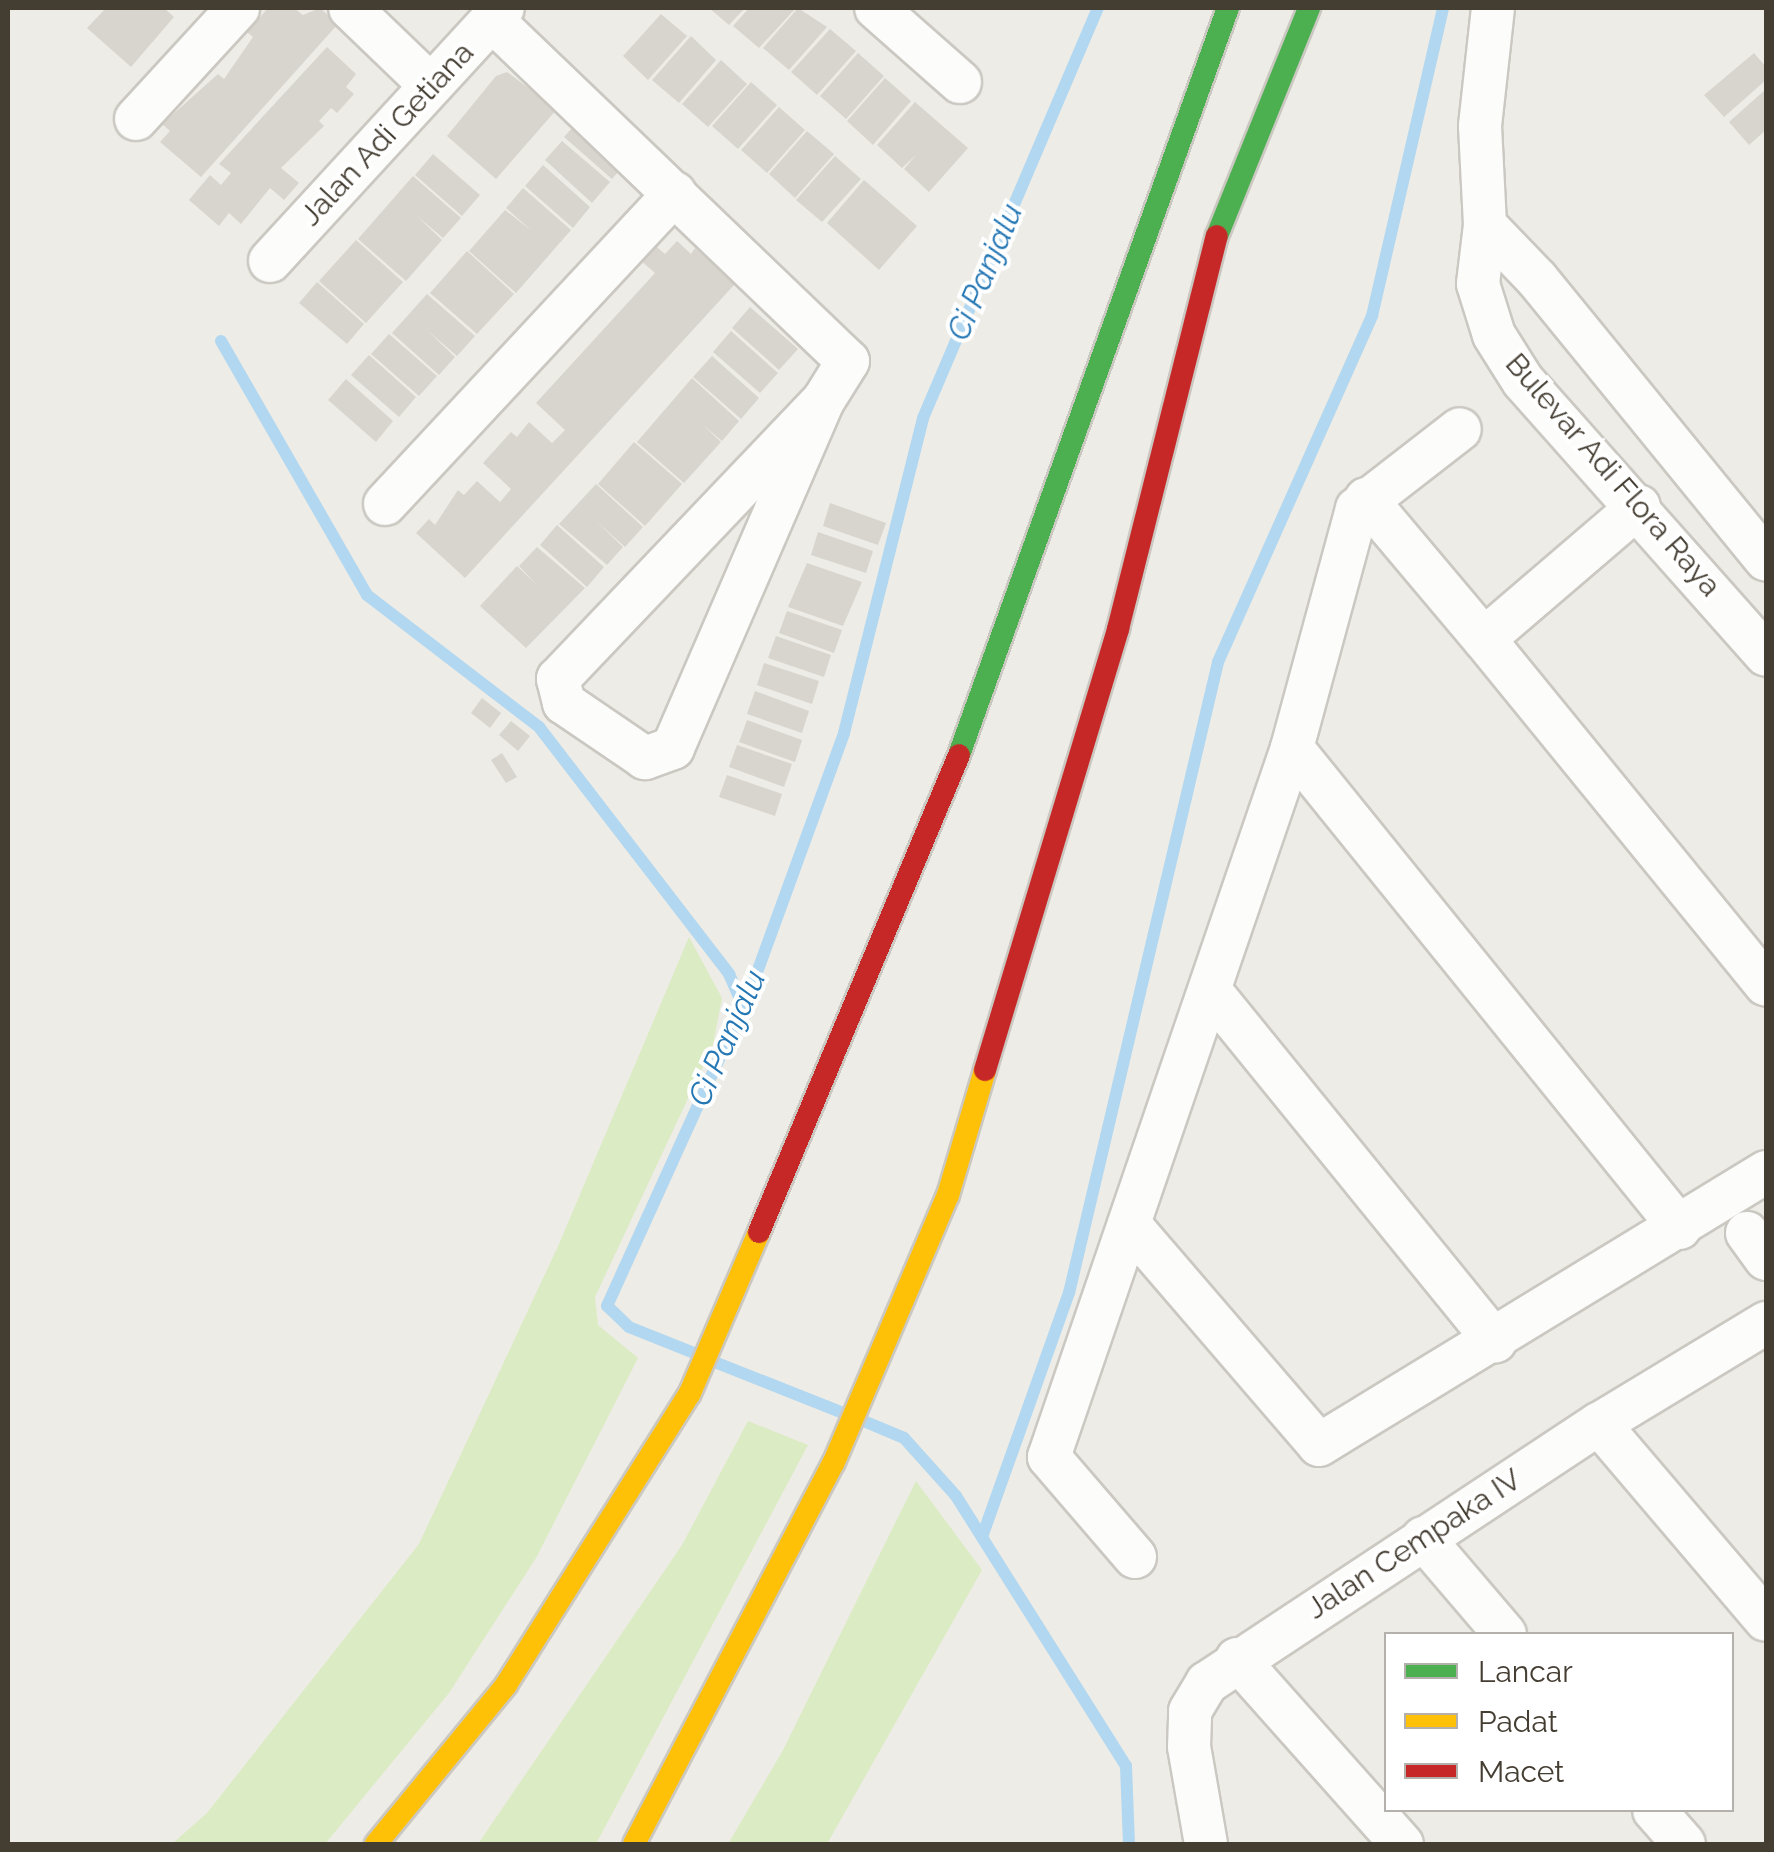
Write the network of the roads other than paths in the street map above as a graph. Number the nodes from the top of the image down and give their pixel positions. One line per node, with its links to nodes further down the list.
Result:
1 (238, 8): 10 (street)
2 (350, 8): 9 (street)
3 (876, 8): 8 (street)
4 (1228, 8): 37 (highway)
5 (1310, 8): 38 (highway)
6 (1493, 8): 12 (street, Bulevar Adi Flora Raya)
7 (497, 14): 9 (street, Jalan Adi Getiana); 11 (street)
8 (960, 82)
9 (432, 86): 13 (street, Jalan Adi Getiana)
10 (136, 119)
11 (675, 192): 14 (street); 17 (street)
12 (1485, 224): 18 (street, Bulevar Adi Flora Raya); 19 (street, Bulevar Adi Flora Raya)
13 (270, 261)
14 (823, 400): 14 (street)
15 (1460, 429): 16 (street)
16 (1366, 500): 20 (street); 22 (street)
17 (385, 504)
18 (1638, 506): 20 (street); 21 (street, Bulevar Adi Flora Raya)
19 (1766, 560)
20 (1484, 639): 23 (street)
21 (1766, 654)
22 (1292, 748): 24 (street); 27 (street)
23 (1766, 985)
24 (1212, 993): 26 (street); 29 (street)
25 (1766, 1172): 27 (street)
26 (1129, 1224): 29 (street); 32 (street)
27 (1680, 1228): 29 (street)
28 (1766, 1324): 30 (street, Jalan Cempaka IV)
29 (1496, 1341)
30 (1598, 1424): 31 (street, Jalan Cempaka IV); 33 (street)
31 (1424, 1538): 34 (street); 35 (street, Jalan Cempaka IV)
32 (1135, 1557)
33 (1766, 1620)
34 (1504, 1632)
35 (1237, 1659): 39 (street, Jalan Cempaka IV); 40 (street)
36 (1656, 1812): 41 (street)
37 (376, 1844)
38 (634, 1844)
39 (1206, 1844)
40 (1402, 1844)
41 (1684, 1844)

